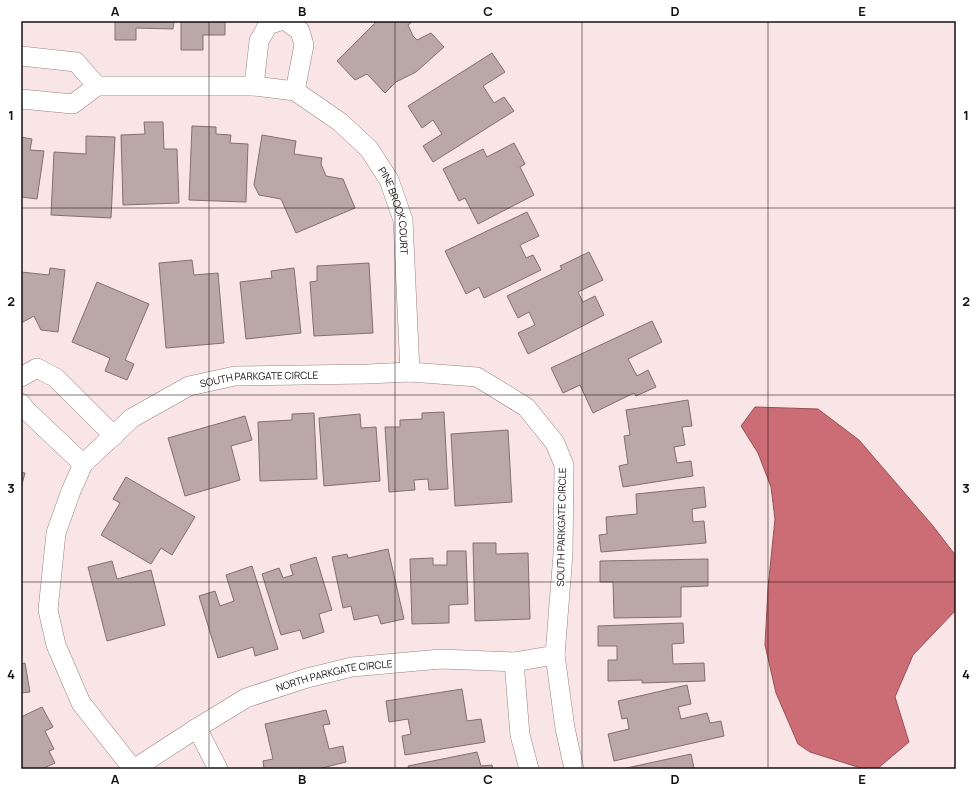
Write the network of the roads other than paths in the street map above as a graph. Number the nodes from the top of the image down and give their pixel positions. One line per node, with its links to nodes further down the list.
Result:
1 (280, 21): 5 (street)
2 (286, 21): 6 (street)
3 (21, 56): 4 (street)
4 (97, 86): 5 (street, PINE BROOK COURT); 7 (street)
5 (254, 86): 6 (street, PINE BROOK COURT)
6 (295, 91): 8 (street, PINE BROOK COURT)
7 (21, 98)
8 (410, 372): 11 (street, SOUTH PARKGATE CIRCLE); 13 (street, SOUTH PARKGATE CIRCLE)
9 (21, 377): 11 (street)
10 (21, 403): 12 (street)
11 (114, 436): 12 (street, SOUTH PARKGATE CIRCLE)
12 (83, 464): 16 (street, SOUTH PARKGATE CIRCLE)
13 (555, 655): 14 (street, NORTH PARKGATE CIRCLE); 19 (street, SOUTH PARKGATE CIRCLE)
14 (514, 662): 15 (street, NORTH PARKGATE CIRCLE); 18 (street)
15 (197, 728): 16 (street, NORTH PARKGATE CIRCLE); 17 (street)
16 (134, 769)
17 (218, 769)
18 (528, 769)
19 (574, 769)

